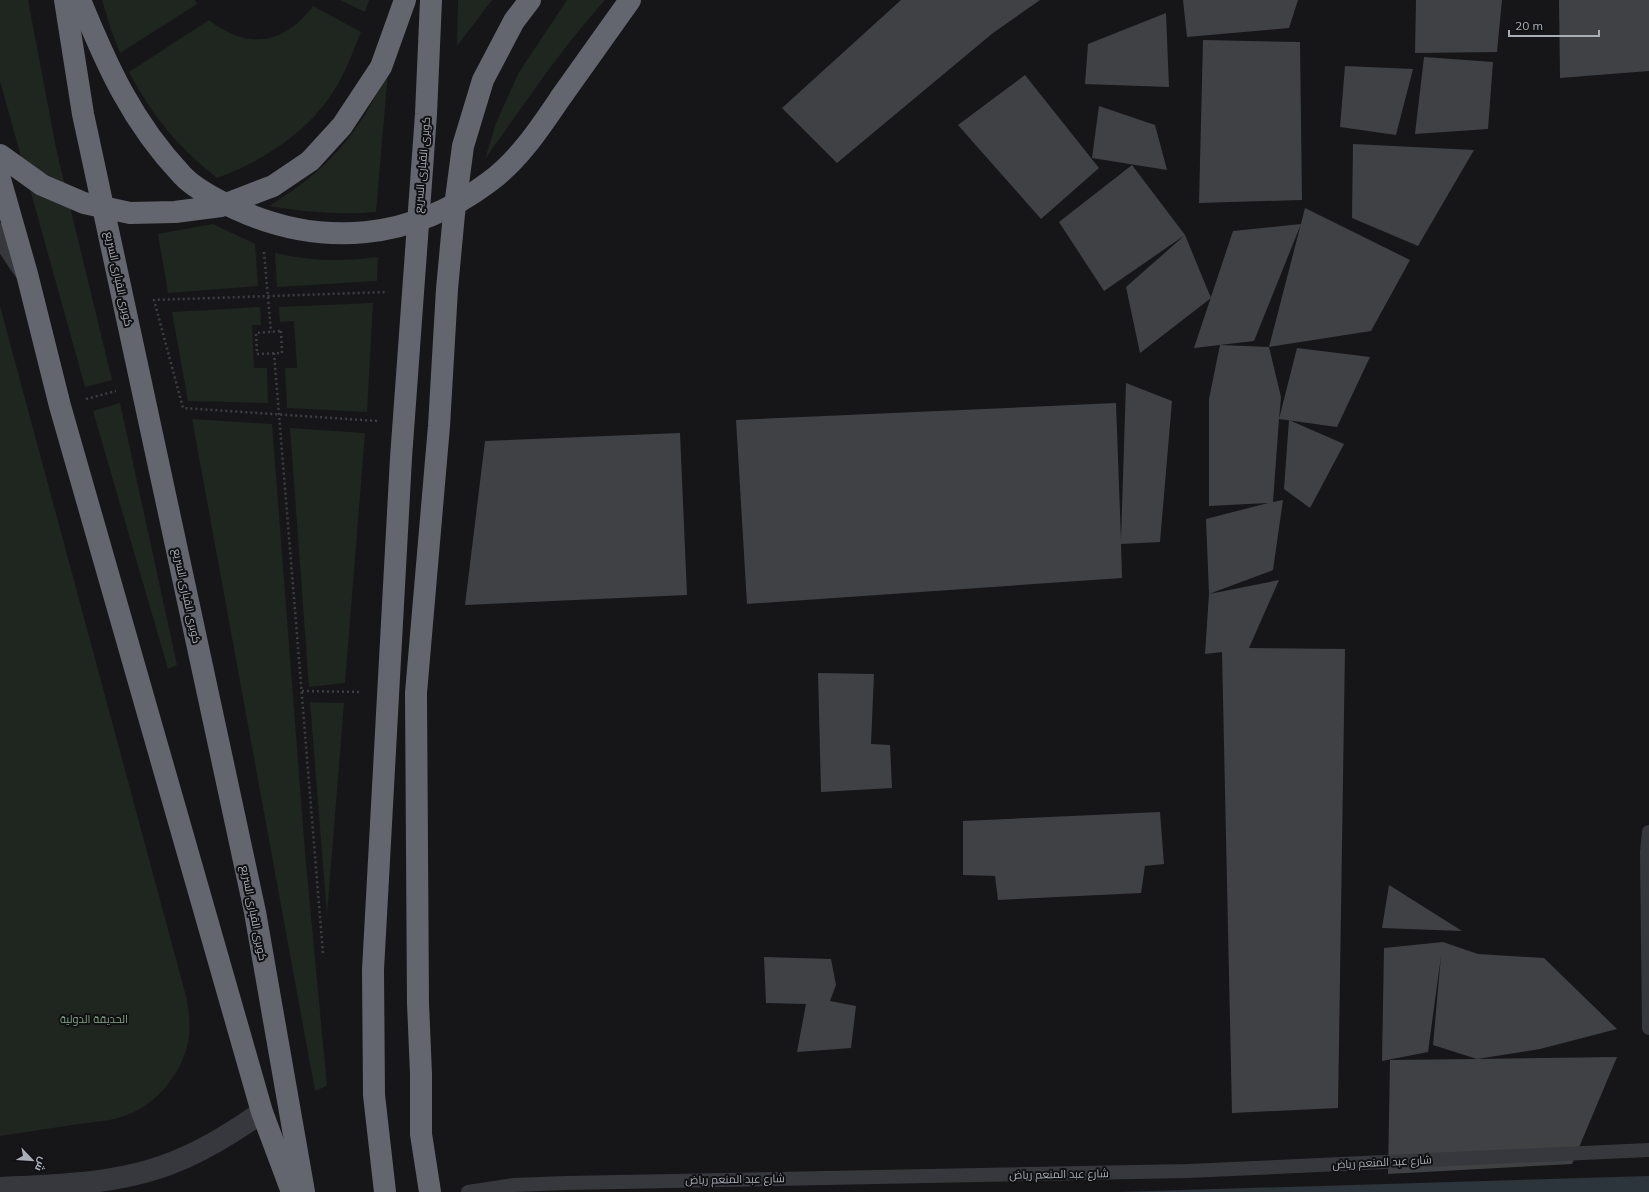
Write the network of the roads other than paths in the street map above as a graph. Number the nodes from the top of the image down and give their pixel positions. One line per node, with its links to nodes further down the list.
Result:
1 (65, 0): 17 (highway, كوبرى القبارى السريع)
2 (80, 0): 6 (highway)
3 (405, 0): 7 (highway)
4 (431, 0): 18 (highway, كوبرى القبارى السريع)
5 (530, 0): 19 (highway)
6 (630, 0)
7 (0, 155)
8 (0, 179): 10 (highway)
9 (0, 234): 10 (street)
10 (27, 274): 13 (highway)
11 (1649, 832): 12 (lane)
12 (1649, 1028)
13 (262, 1112): 15 (street); 16 (highway)
14 (1649, 1150): 20 (lane, شارع عبد المنعم رياض)
15 (0, 1188)
16 (292, 1192)
17 (304, 1192)
18 (385, 1192)
19 (430, 1192)
20 (468, 1192)

